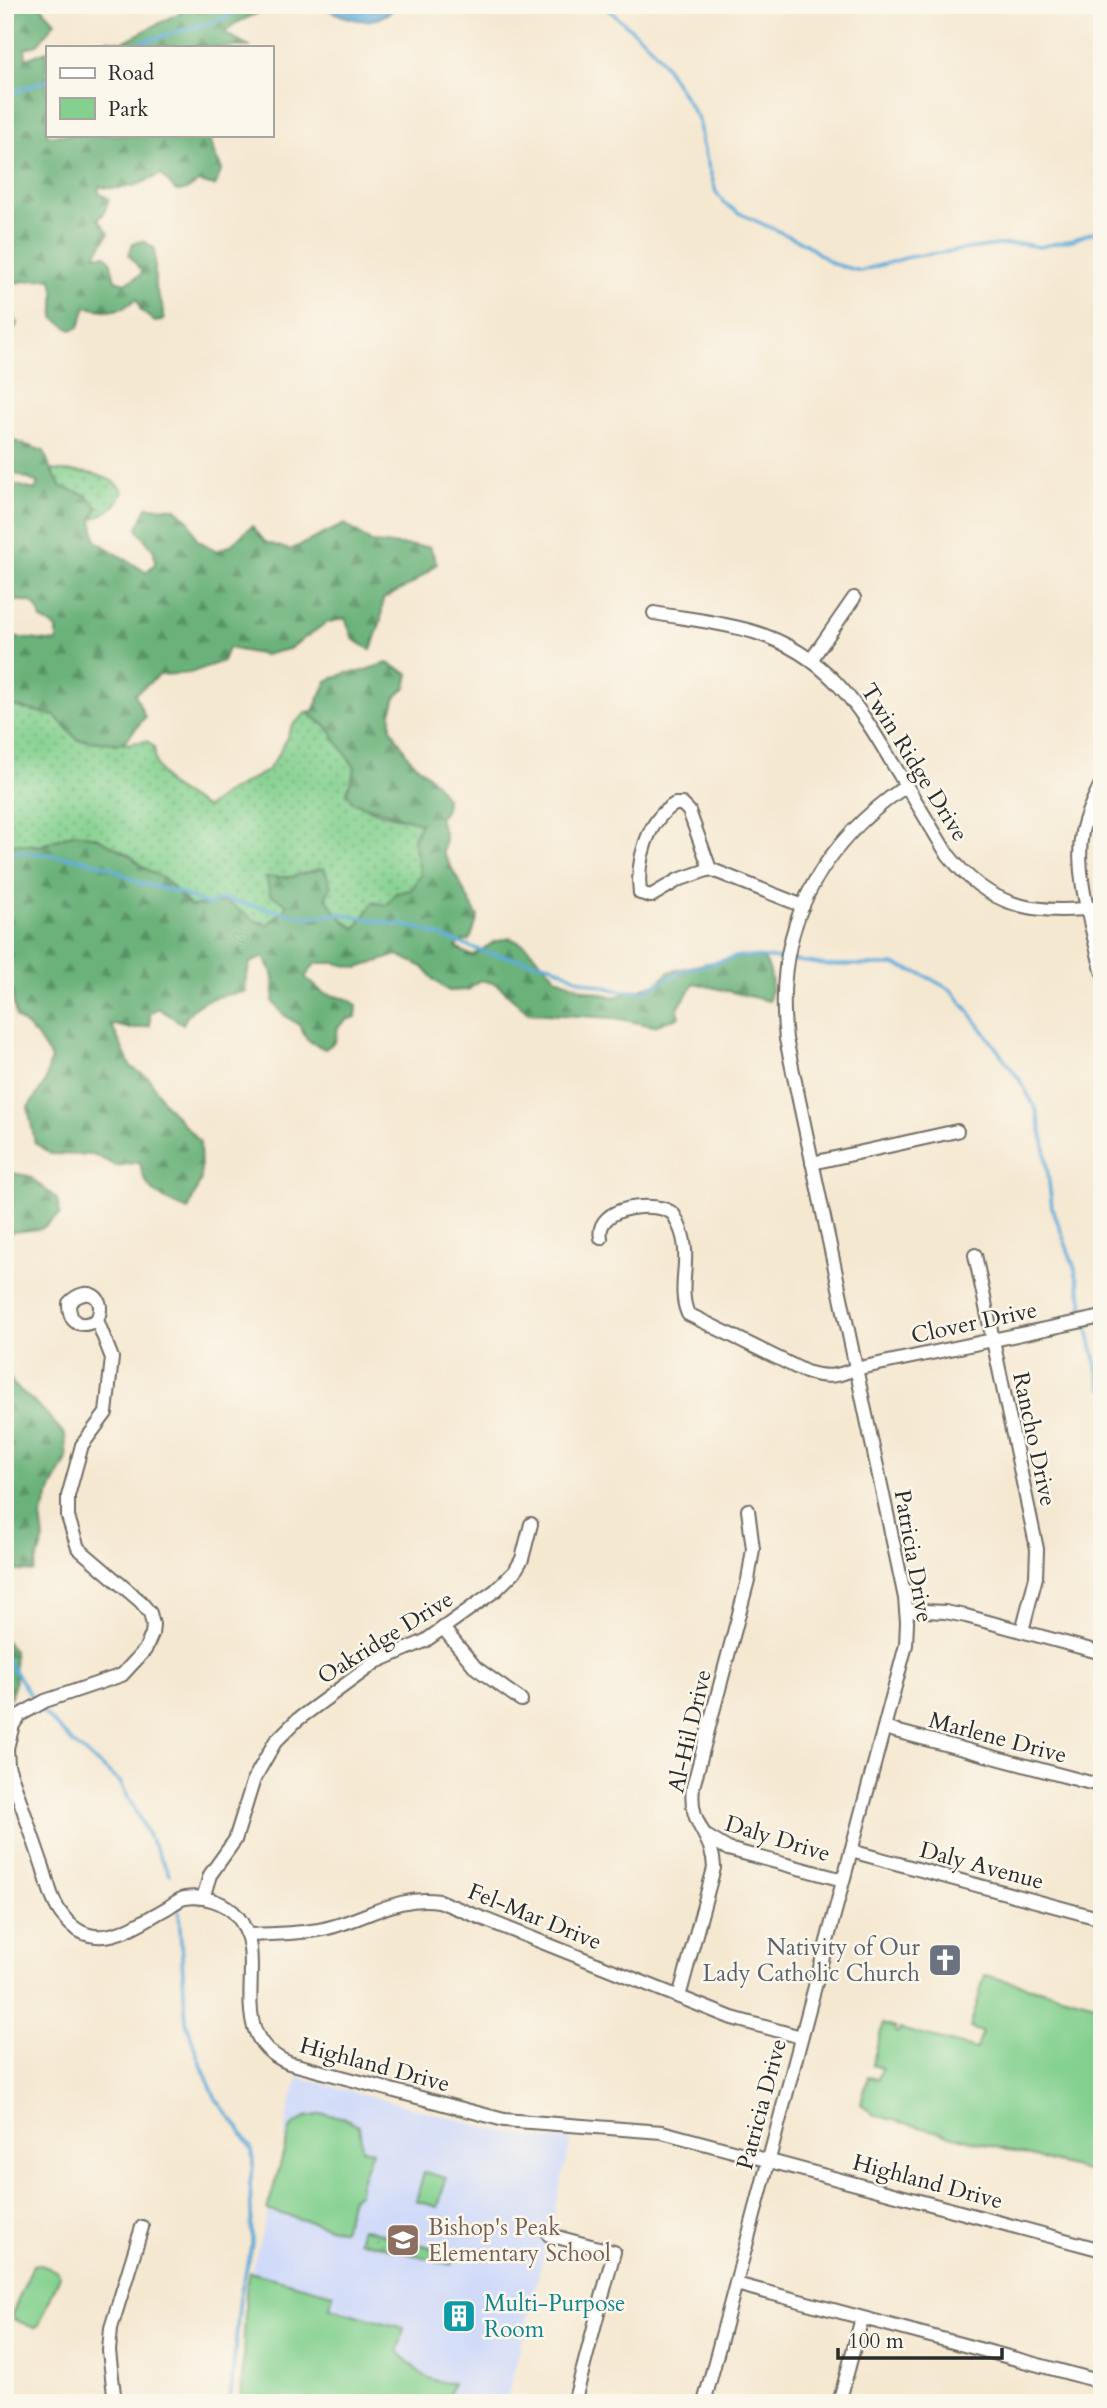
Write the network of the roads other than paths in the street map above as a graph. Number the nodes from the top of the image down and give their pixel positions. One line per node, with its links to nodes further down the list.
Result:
1 (854, 598): 3 (street)
2 (653, 614): 3 (street, Twin Ridge Drive)
3 (811, 660): 5 (street, Twin Ridge Drive)
4 (1102, 782): 8 (street)
5 (906, 786): 7 (street, Patricia Drive); 8 (street, Twin Ridge Drive)
6 (710, 869): 6 (street); 7 (street)
7 (803, 906): 11 (street, Patricia Drive)
8 (1095, 908): 9 (street)
9 (1102, 971)
10 (957, 1131): 11 (street)
11 (812, 1163): 17 (street, Patricia Drive)
12 (601, 1238): 17 (street, Clover Drive)
13 (975, 1255): 16 (street, Rancho Drive)
14 (1102, 1317): 16 (street, Clover Drive)
15 (97, 1320): 30 (street)
16 (993, 1340): 17 (street, Clover Drive); 22 (street, Rancho Drive)
17 (856, 1369): 20 (street, Patricia Drive)
18 (748, 1510): 27 (street, Al-Hil Drive)
19 (531, 1524): 21 (street, Oakridge Drive)
20 (906, 1610): 22 (street); 25 (street, Patricia Drive)
21 (443, 1628): 24 (street); 30 (street, Oakridge Drive)
22 (1022, 1631): 23 (street)
23 (1102, 1653)
24 (521, 1700)
25 (884, 1728): 26 (street, Marlene Drive); 28 (street, Patricia Drive)
26 (1102, 1786)
27 (702, 1832): 29 (street, Daly Drive); 33 (street, Al-Hil Drive)
28 (851, 1851): 29 (street, Patricia Drive); 31 (street, Daly Avenue)
29 (843, 1880): 34 (street, Patricia Drive)
30 (204, 1898): 32 (street)
31 (1102, 1919)
32 (247, 1935): 33 (street, Fel-Mar Drive); 35 (street, Highland Drive)
33 (680, 1997): 34 (street, Fel-Mar Drive)
34 (801, 2037): 35 (street, Patricia Drive)
35 (768, 2160): 38 (street, Highland Drive); 39 (street, Patricia Drive)
36 (142, 2227): 42 (street)
37 (550, 2235): 43 (street)
38 (1102, 2250)
39 (736, 2284): 40 (street); 44 (street, Patricia Drive)
40 (862, 2318): 41 (street); 45 (street)
41 (1102, 2382)
42 (115, 2403)
43 (574, 2403)
44 (704, 2403)
45 (839, 2403)

